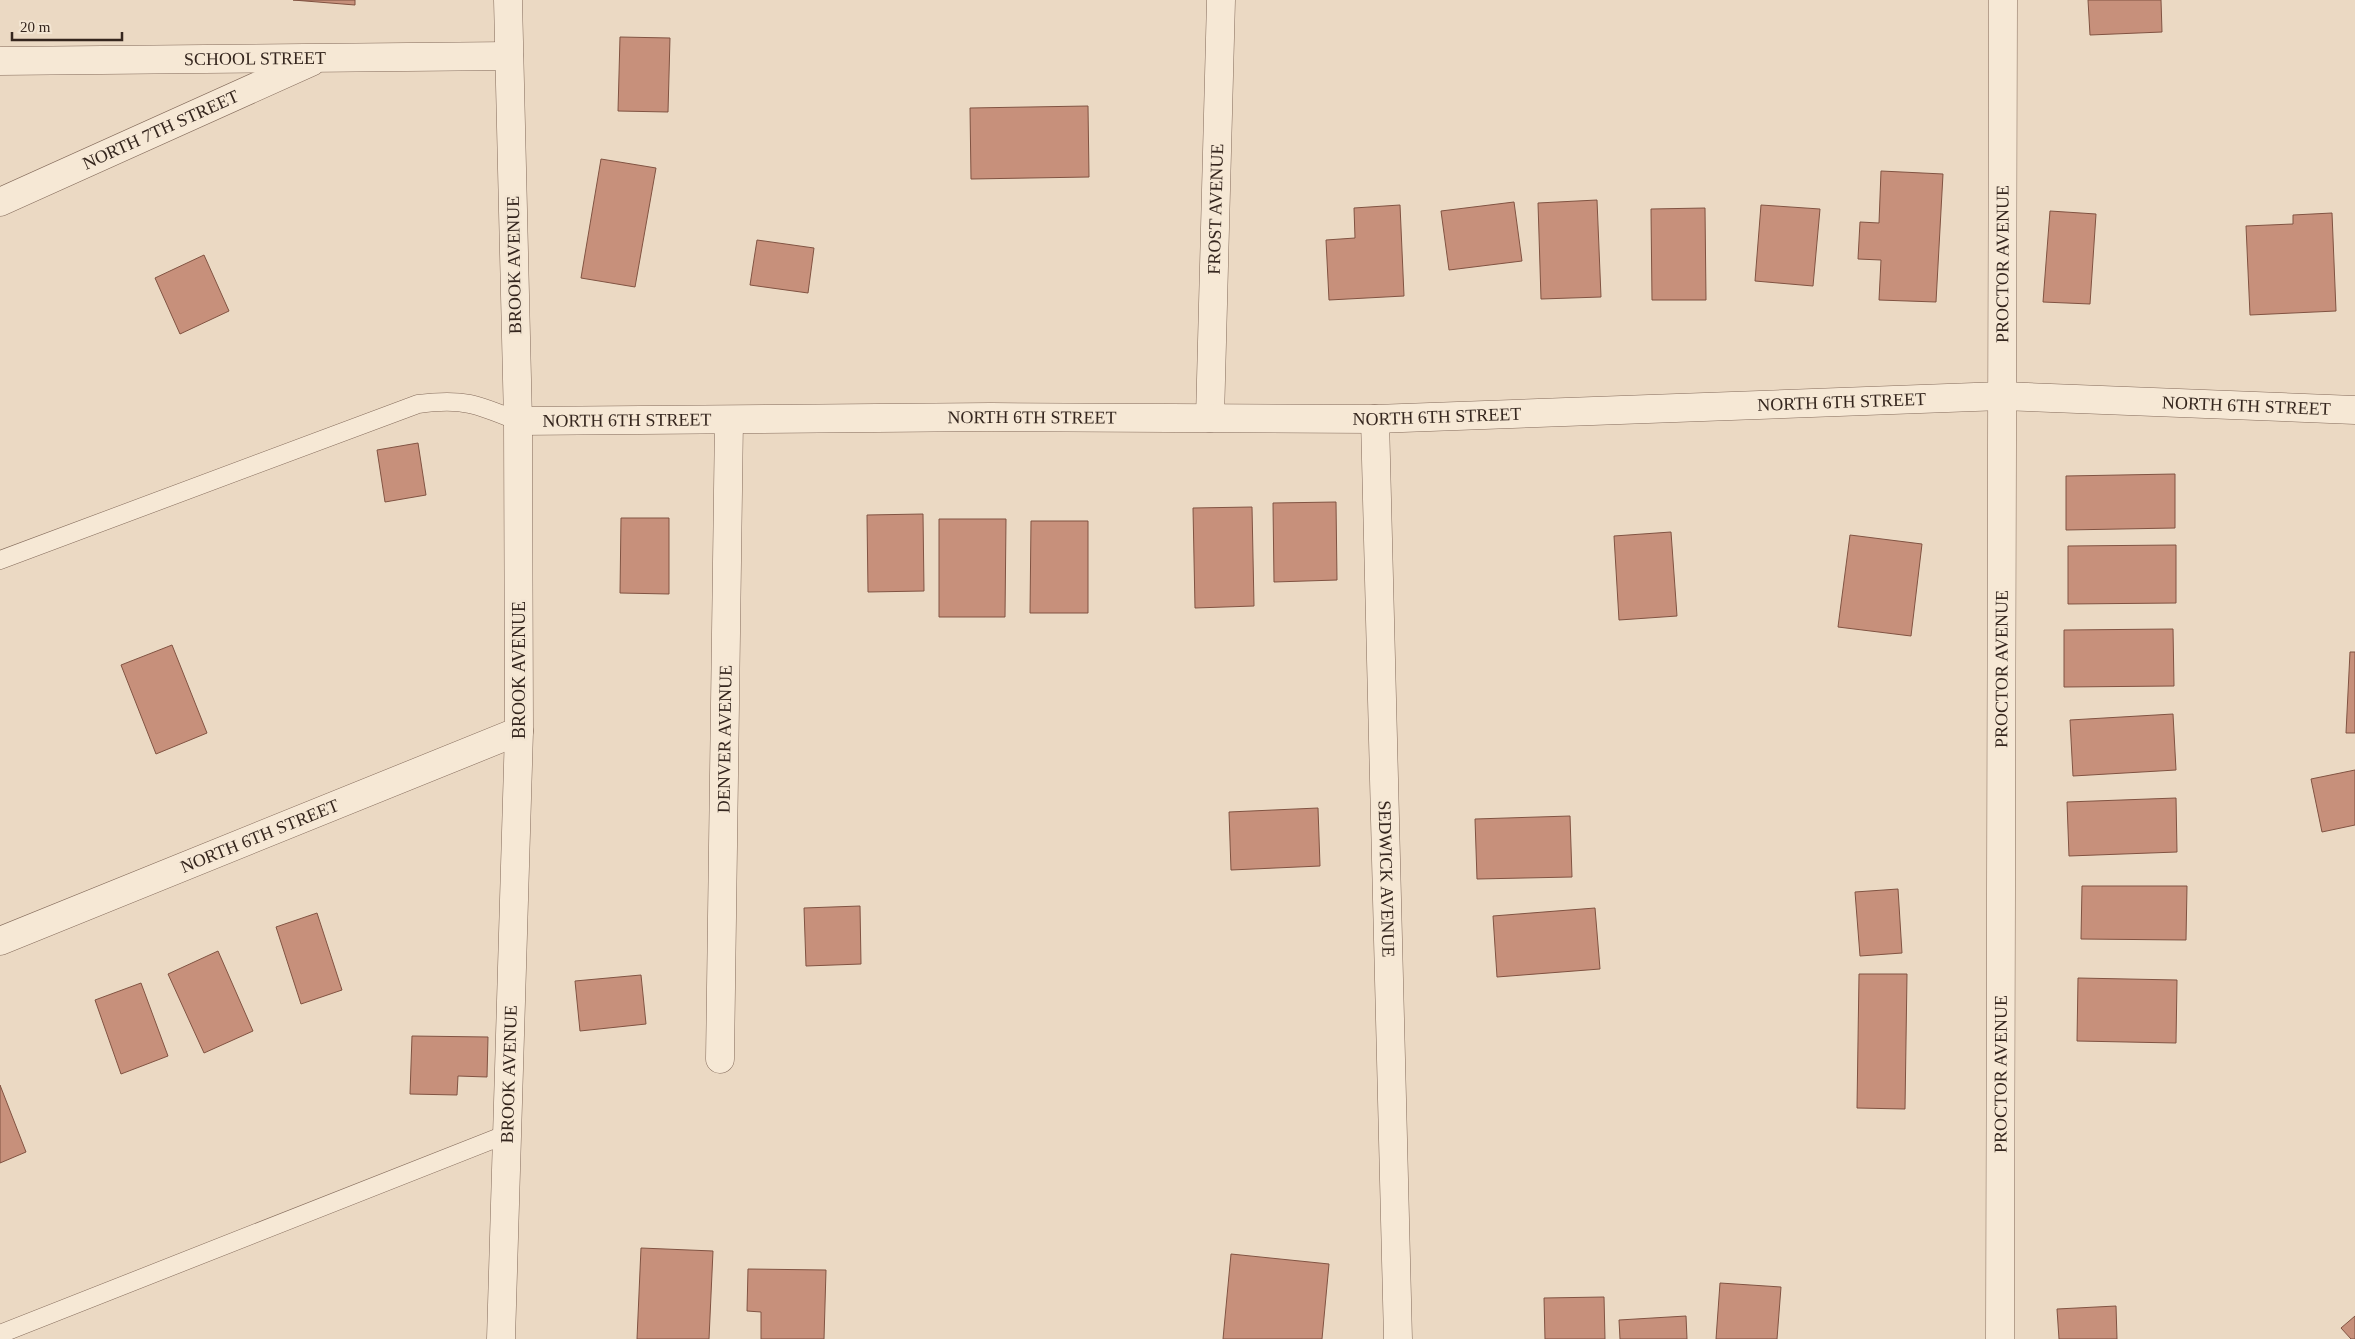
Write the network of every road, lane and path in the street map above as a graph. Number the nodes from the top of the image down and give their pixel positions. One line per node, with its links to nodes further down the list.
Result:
1 (508, 0): 4 (street, BROOK AVENUE)
2 (1222, 0): 10 (street, FROST AVENUE)
3 (2003, 0): 8 (street, PROCTOR AVENUE)
4 (509, 56): 5 (street, SCHOOL STREET); 13 (street, BROOK AVENUE)
5 (321, 58): 6 (street, SCHOOL STREET); 7 (street, NORTH 7TH STREET)
6 (0, 61)
7 (0, 202)
8 (2002, 396): 9 (street, NORTH 6TH STREET); 11 (street, NORTH 6TH STREET); 22 (street, PROCTOR AVENUE)
9 (2355, 410)
10 (1210, 418): 11 (street, NORTH 6TH STREET); 12 (street, NORTH 6TH STREET)
11 (1375, 419): 21 (street, SEDWICK AVENUE)
12 (730, 420): 13 (street, NORTH 6TH STREET); 17 (street, DENVER AVENUE)
13 (518, 421): 14 (lane); 15 (street, BROOK AVENUE)
14 (0, 560)
15 (519, 731): 16 (street, NORTH 6TH STREET); 18 (street, BROOK AVENUE)
16 (0, 942)
17 (720, 1060)
18 (508, 1134): 19 (lane); 20 (street, BROOK AVENUE)
19 (0, 1334)
20 (502, 1339)
21 (1398, 1339)
22 (2000, 1339)

